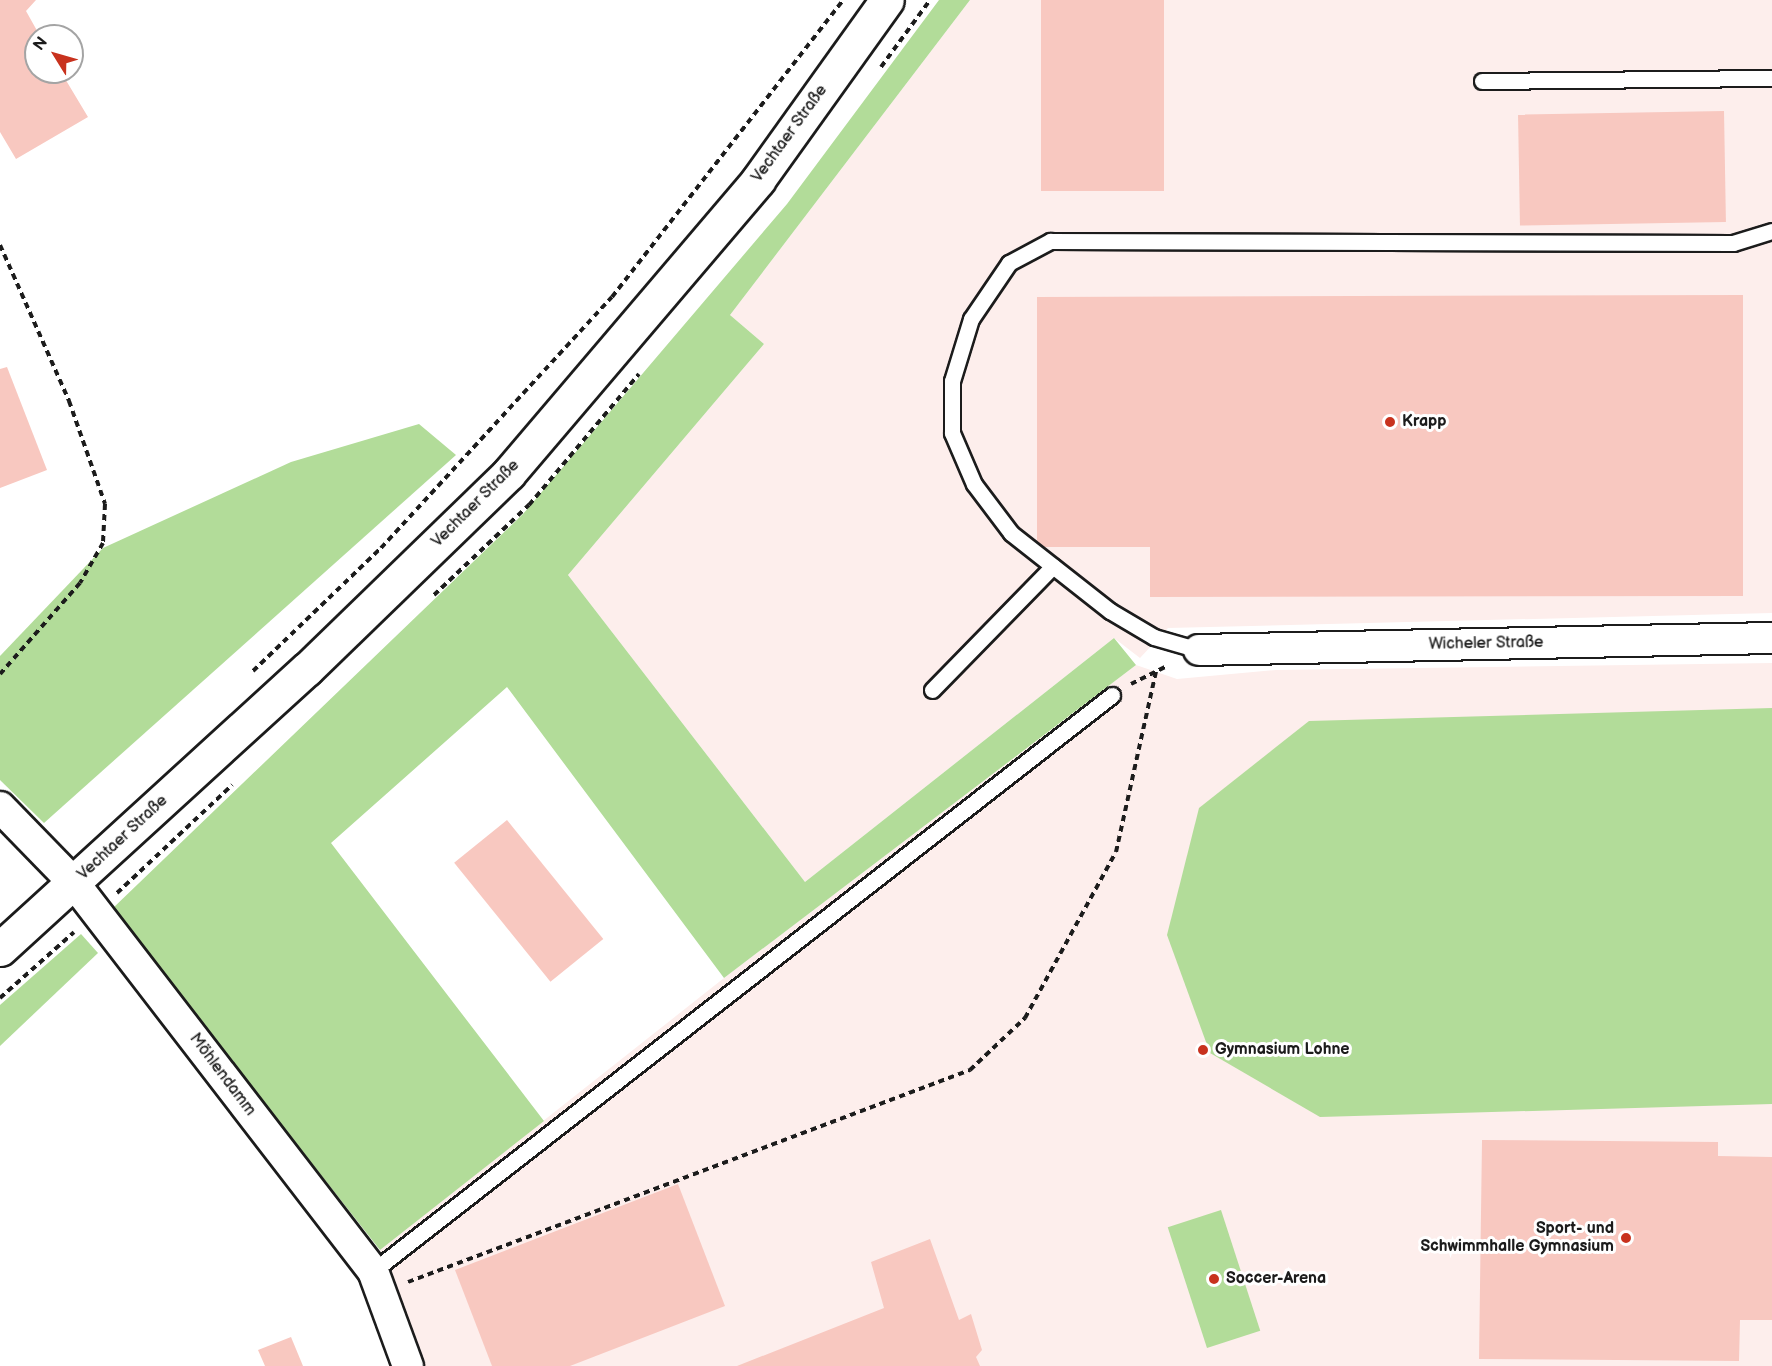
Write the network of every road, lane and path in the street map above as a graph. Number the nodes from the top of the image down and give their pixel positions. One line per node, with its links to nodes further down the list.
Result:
1 (843, 0): 12 (path)
2 (887, 0): 16 (main road, Vechtaer Straße)
3 (1772, 78): 4 (lane)
4 (1482, 81)
5 (1772, 231): 7 (lane)
6 (0, 245): 11 (path)
7 (1053, 566): 9 (lane); 13 (lane)
8 (1772, 638): 9 (street, Wicheler Straße)
9 (1199, 650): 10 (path)
10 (1156, 671): 14 (path); 20 (path)
11 (0, 674)
12 (247, 677)
13 (932, 690)
14 (1112, 695): 20 (lane)
15 (0, 807): 16 (street, Möhlendamm)
16 (74, 883): 17 (street, Möhlendamm); 18 (main road, Vechtaer Straße)
17 (97, 912): 19 (path); 20 (street, Möhlendamm)
18 (0, 949)
19 (0, 998)
20 (377, 1282): 21 (street, Möhlendamm)
21 (408, 1366)

